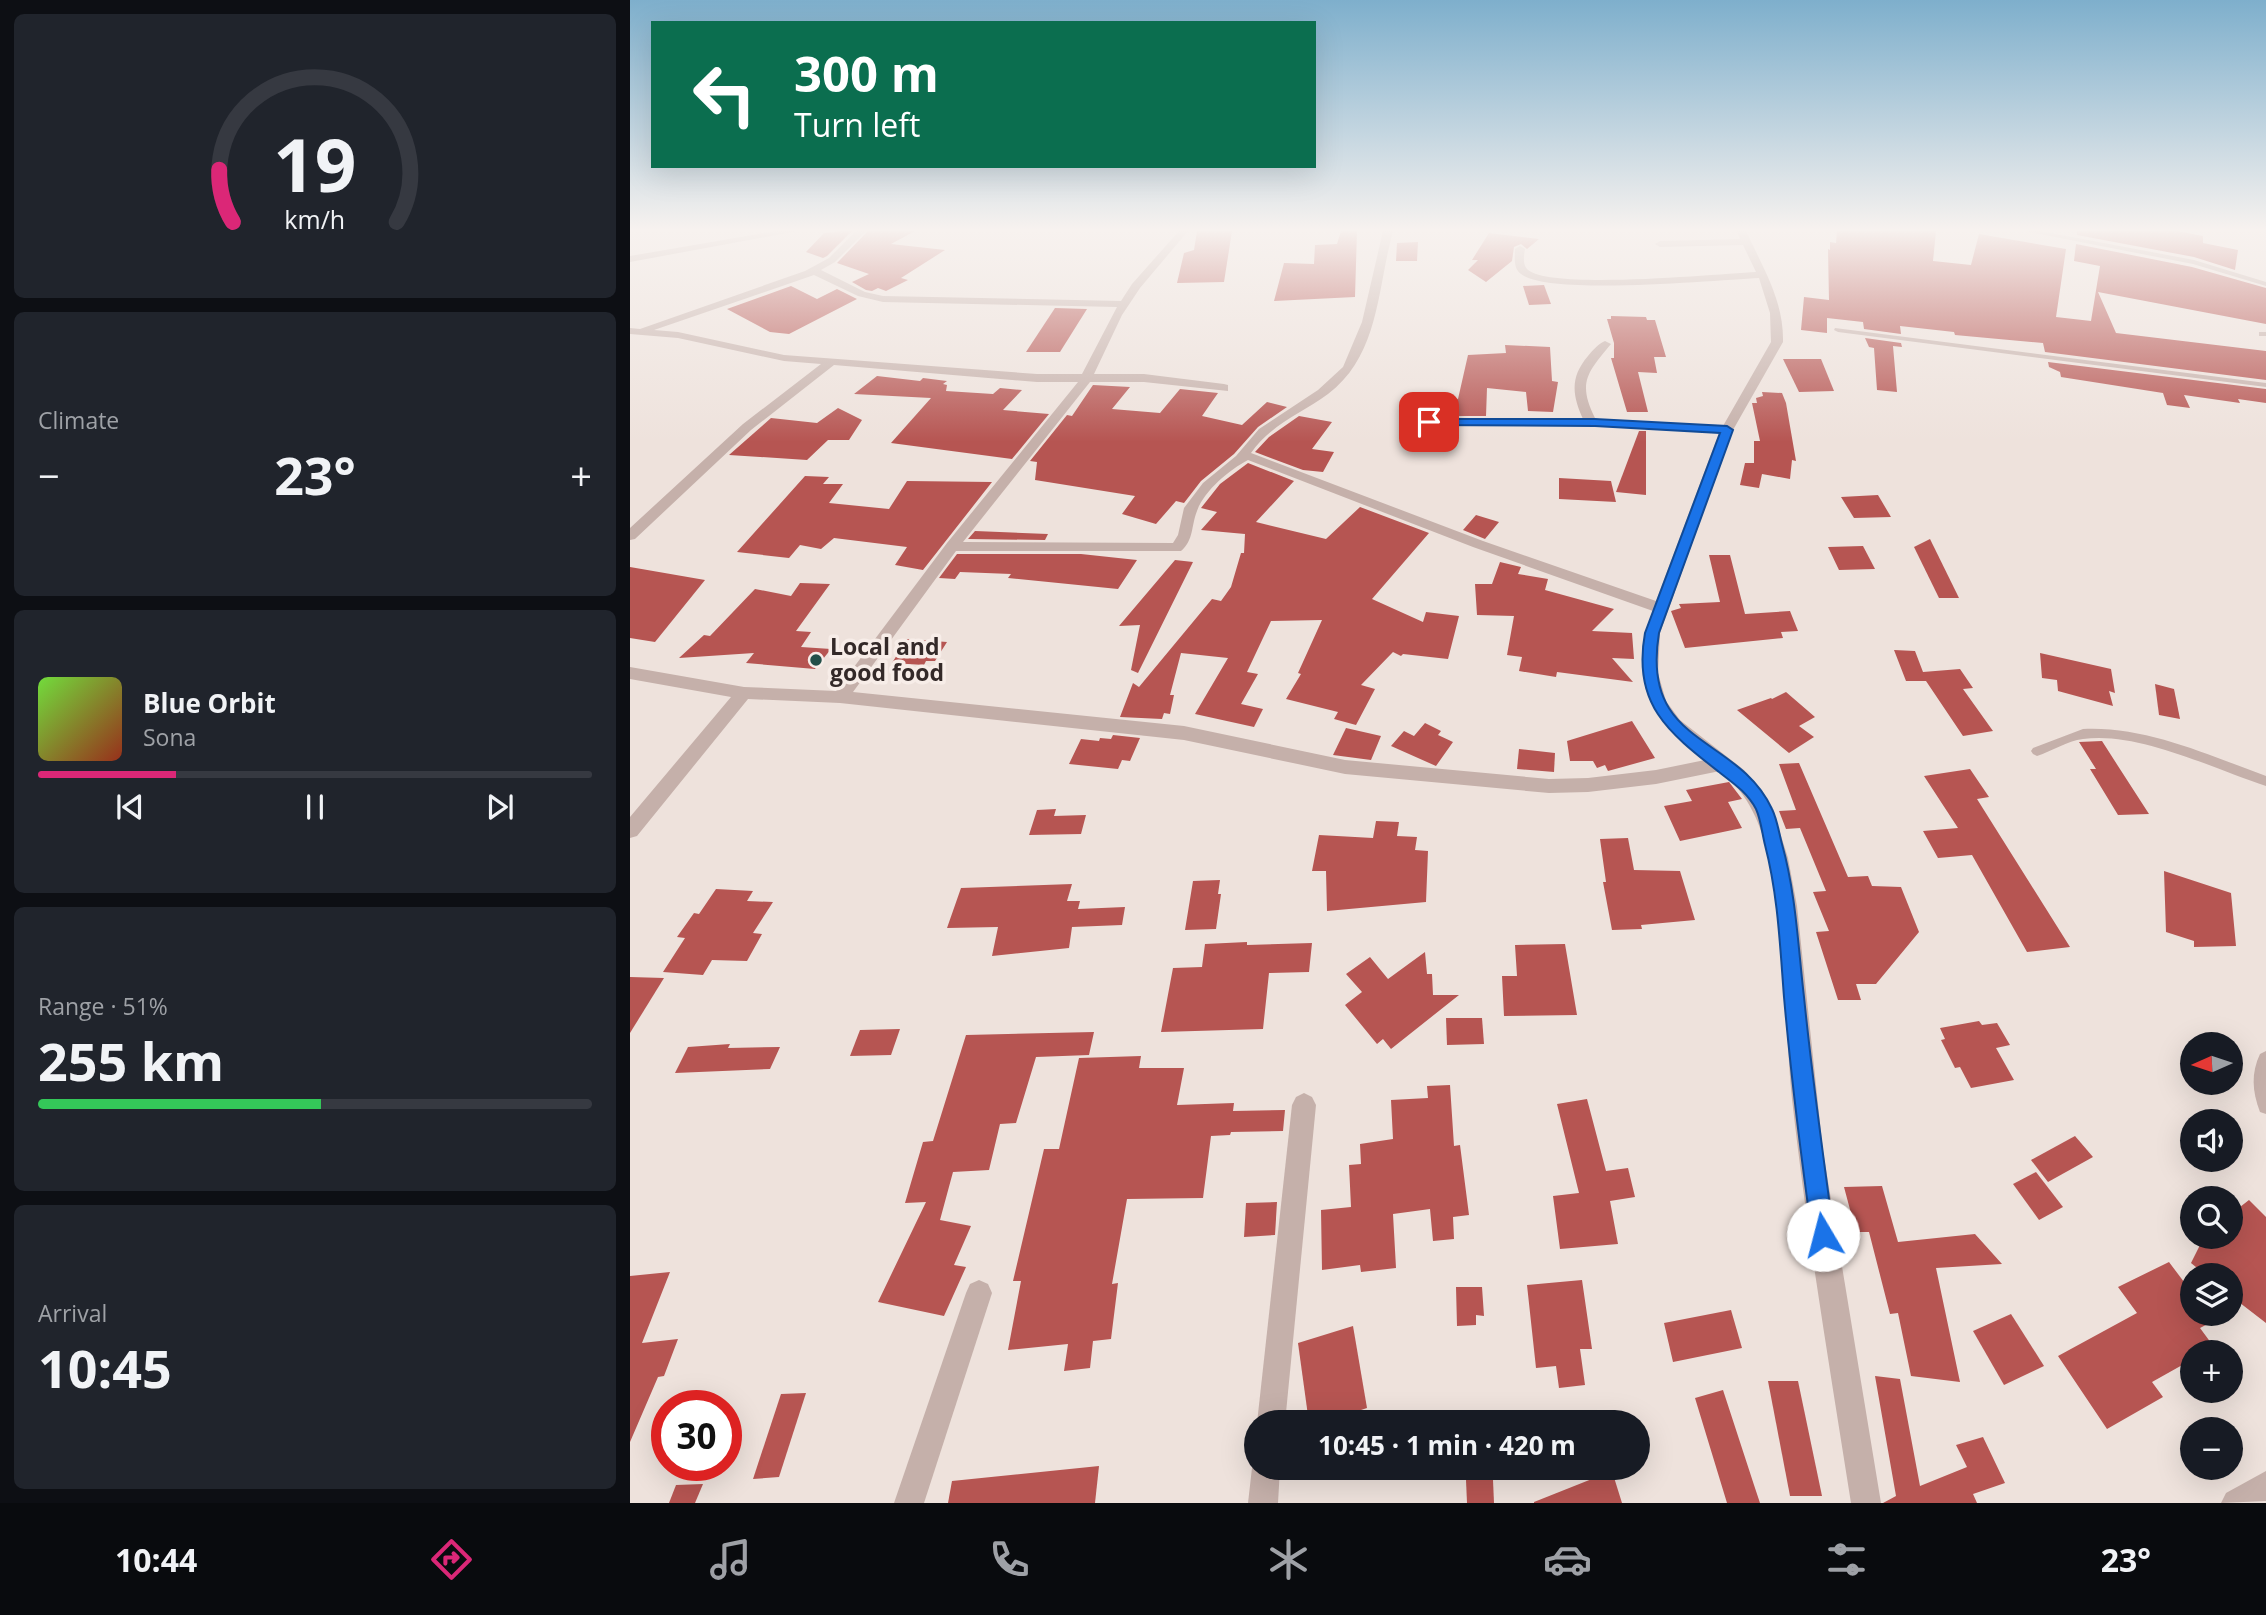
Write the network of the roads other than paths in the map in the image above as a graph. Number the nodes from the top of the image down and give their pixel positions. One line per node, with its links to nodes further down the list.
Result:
1 (724, 301): 8 (street)
2 (986, 301): 6 (street)
3 (1126, 301): 6 (street)
4 (1372, 301): 17 (street)
5 (1774, 301): 16 (street)
6 (1124, 304): 11 (street)
7 (1838, 330): 12 (lane)
8 (635, 331): 10 (street)
9 (1605, 344): 15 (street)
10 (831, 362): 11 (street); 18 (street)
11 (1087, 377): 13 (street); 19 (street)
12 (2266, 385)
13 (1224, 388)
14 (1429, 422): 15 (street)
15 (1595, 423): 16 (street)
16 (1727, 430): 20 (street)
17 (1242, 457): 19 (street); 20 (street)
18 (630, 536)
19 (953, 546): 23 (street)
20 (1660, 608): 25 (street)
21 (630, 673): 22 (street)
22 (744, 693): 23 (street); 27 (street)
23 (841, 697): 25 (street)
24 (2037, 751): 26 (lane)
25 (1721, 764): 37 (street)
26 (2266, 781)
27 (630, 830)
28 (2266, 1059): 30 (lane)
29 (1304, 1105): 32 (street)
30 (2266, 1106)
31 (979, 1293): 35 (street)
32 (1271, 1410)
33 (1265, 1480): 36 (street)
34 (2266, 1485): 38 (street)
35 (909, 1503)
36 (1263, 1503)
37 (1866, 1503)
38 (2236, 1503)

